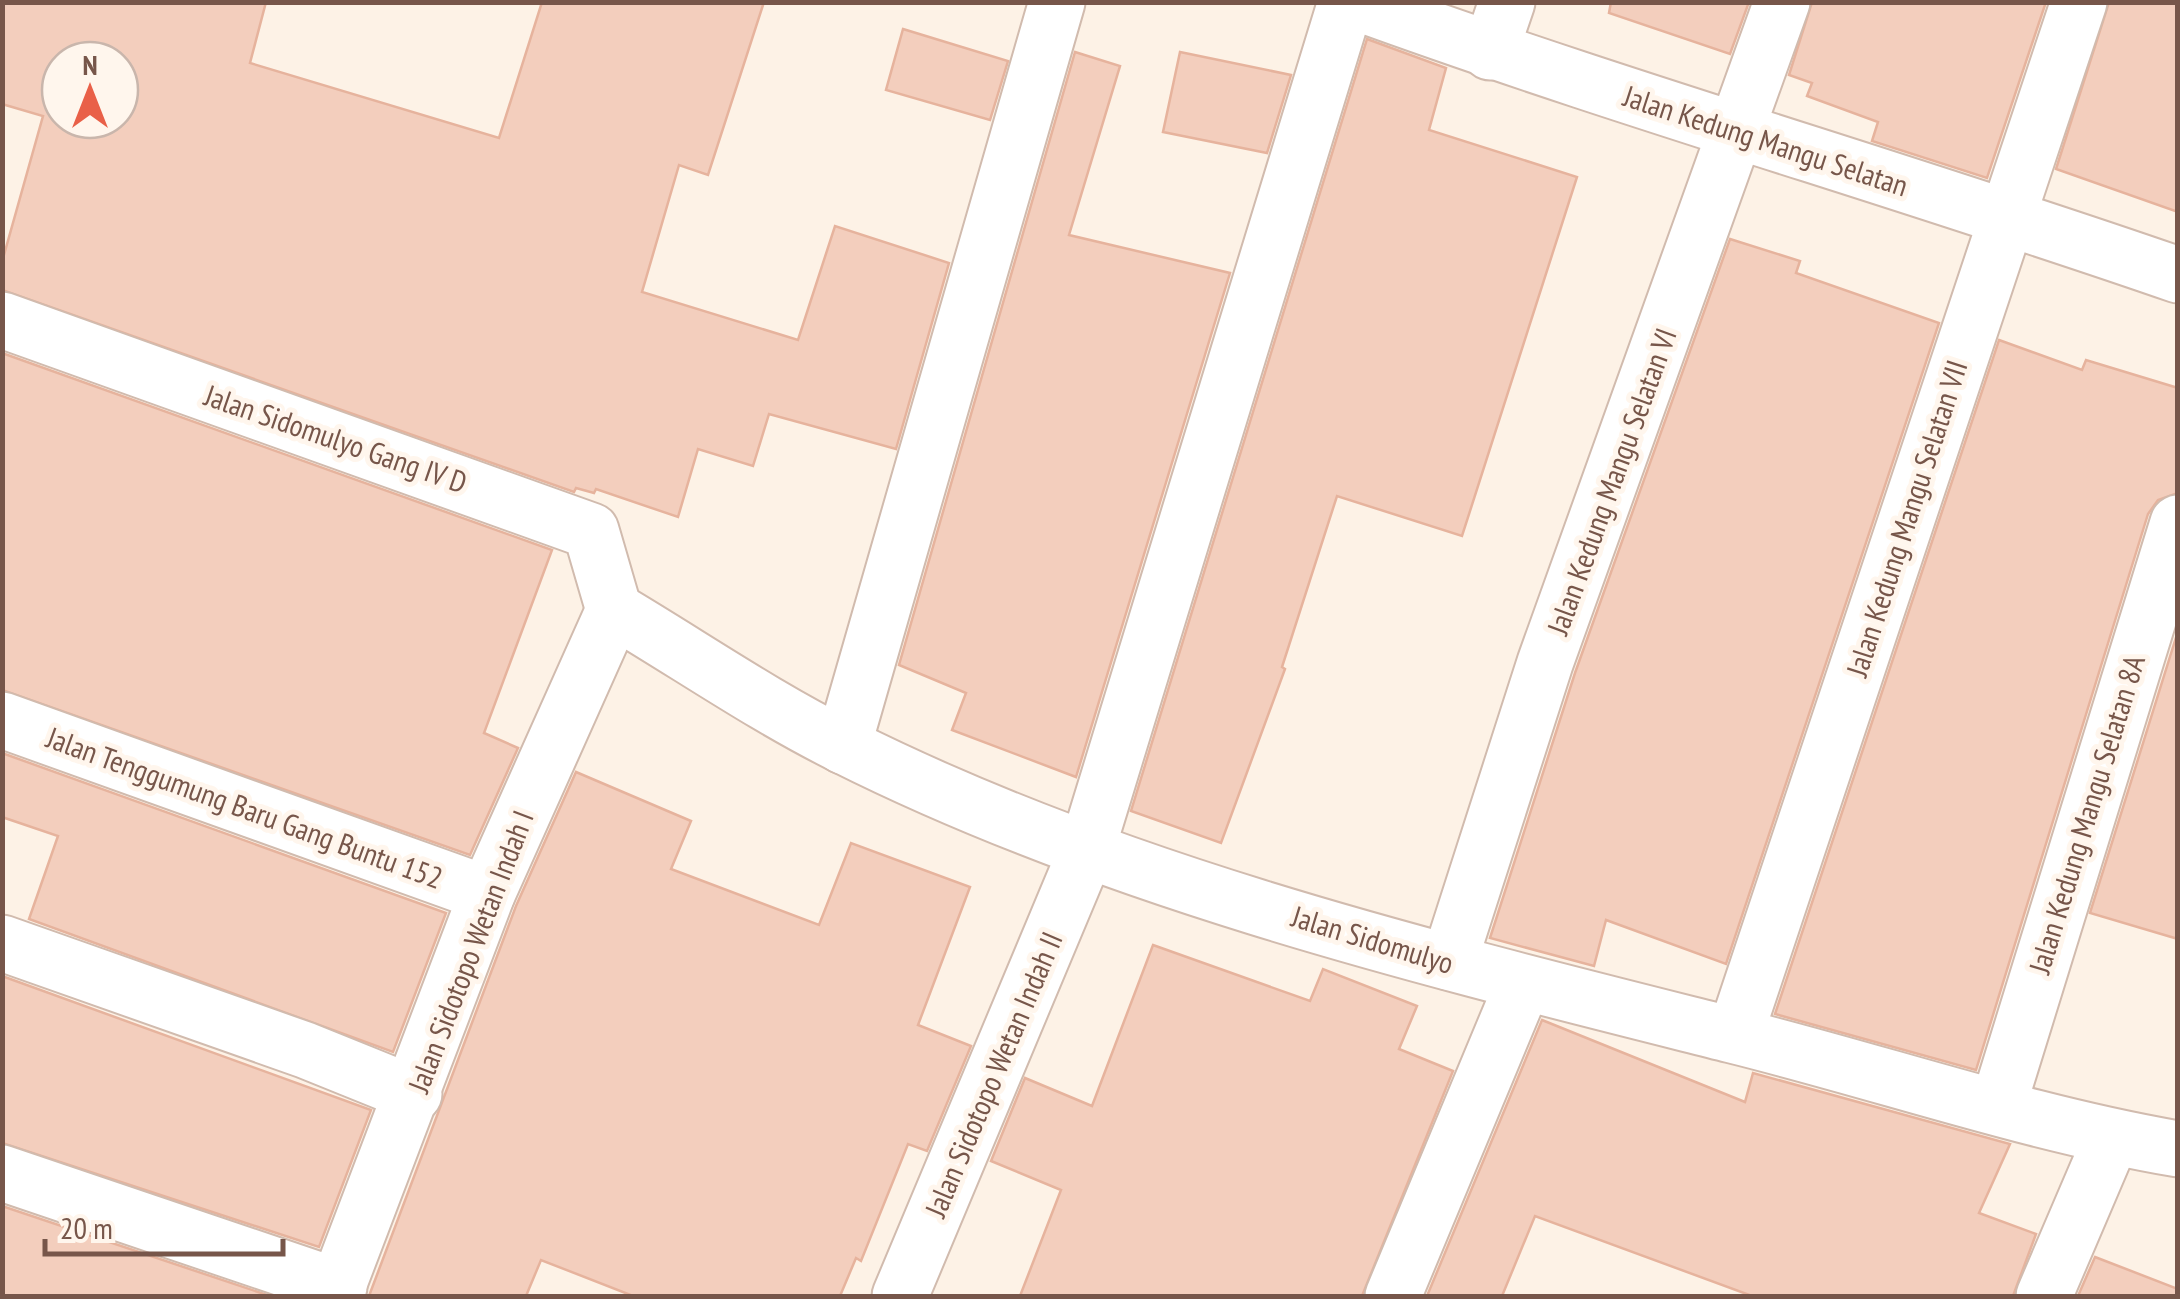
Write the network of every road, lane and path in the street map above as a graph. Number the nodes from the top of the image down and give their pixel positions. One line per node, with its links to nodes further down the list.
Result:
1 (1057, 2): 14 (street)
2 (1346, 2): 15 (street, Jalan Sidotopo Wetan Indah II)
3 (1355, 2): 6 (street, Jalan Kedung Mangu Selatan)
4 (1782, 2): 7 (street, Jalan Kedung Mangu Selatan VI)
5 (2079, 2): 8 (street, Jalan Kedung Mangu Selatan VII)
6 (1499, 27): 7 (street, Jalan Kedung Mangu Selatan)
7 (1738, 132): 8 (street, Jalan Kedung Mangu Selatan); 18 (street, Jalan Kedung Mangu Selatan VI)
8 (2007, 216): 9 (street, Jalan Kedung Mangu Selatan); 20 (street, Jalan Kedung Mangu Selatan VII)
9 (2178, 275)
10 (2, 320): 12 (street, Jalan Sidomulyo Gang IV D)
11 (2178, 522): 22 (street, Jalan Kedung Mangu Selatan 8A)
12 (614, 610): 14 (street, Jalan Sidomulyo); 16 (street, Jalan Sidotopo Wetan Indah I)
13 (2, 720): 16 (street, Jalan Tenggumung Baru Gang Buntu 152)
14 (843, 746): 15 (street, Jalan Sidomulyo)
15 (1086, 852): 18 (street, Jalan Sidomulyo); 27 (street, Jalan Sidotopo Wetan Indah II)
16 (487, 894): 21 (street, Jalan Sidotopo Wetan Indah I)
17 (2, 943): 21 (street)
18 (1448, 962): 19 (street, Jalan Sidomulyo)
19 (1523, 984): 20 (street, Jalan Sidomulyo); 28 (street)
20 (1735, 1035): 22 (street, Jalan Sidomulyo)
21 (414, 1094): 26 (street, Jalan Sidotopo Wetan Indah I)
22 (1998, 1106): 23 (street, Jalan Sidomulyo)
23 (2112, 1138): 24 (street, Jalan Sidomulyo); 29 (street)
24 (2178, 1149)
25 (2, 1173): 26 (street)
26 (337, 1292)
27 (900, 1296)
28 (1393, 1296)
29 (2044, 1296)

